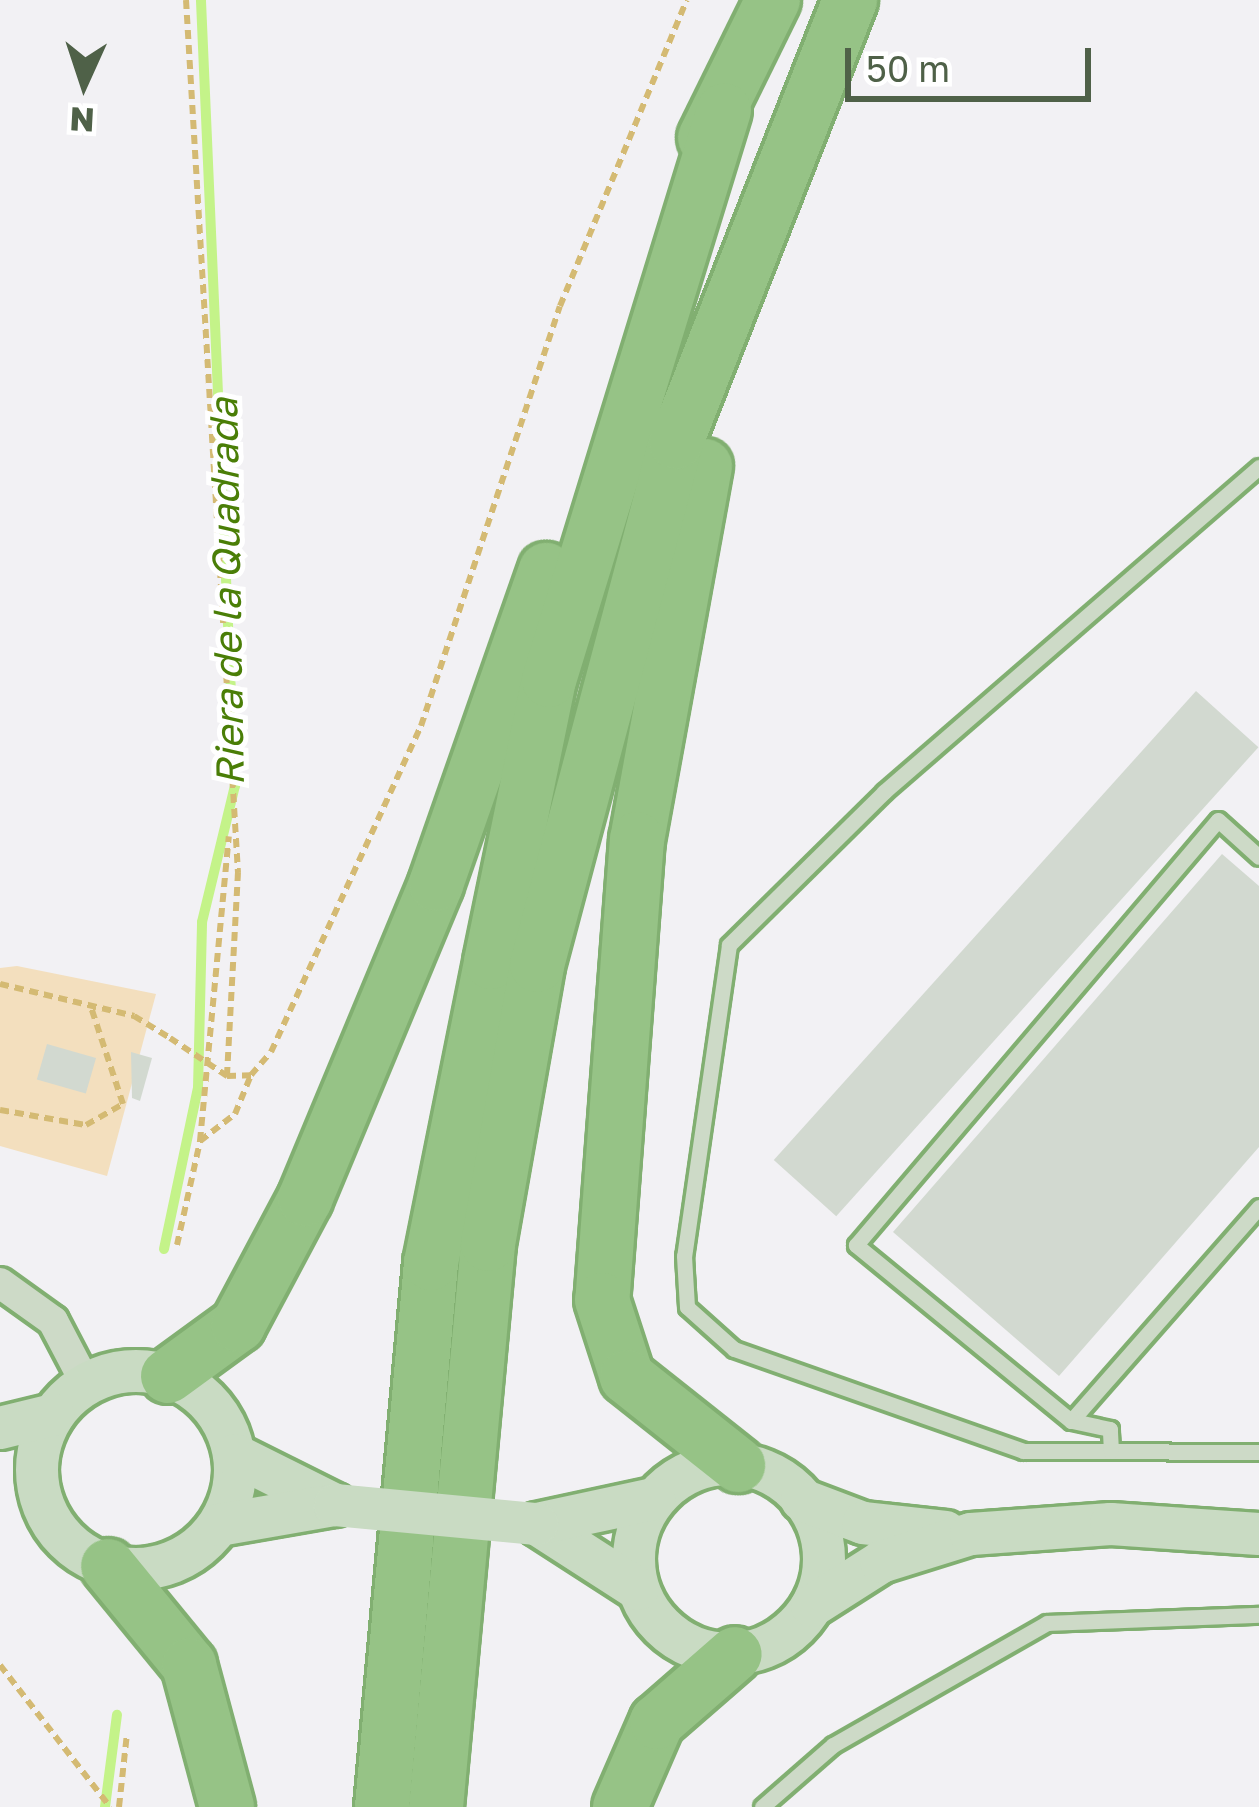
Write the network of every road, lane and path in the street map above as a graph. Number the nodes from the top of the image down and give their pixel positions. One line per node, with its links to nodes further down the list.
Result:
1 (185, 0): 8 (path)
2 (686, 0): 12 (path)
3 (773, 0): 5 (highway)
4 (850, 0): 6 (highway)
5 (724, 110): 19 (highway); 46 (highway)
6 (750, 256): 27 (highway); 47 (highway)
7 (1259, 467): 24 (lane)
8 (229, 826): 13 (path); 15 (path)
9 (1259, 857): 22 (lane)
10 (0, 984): 11 (path)
11 (90, 1004): 13 (path, bridge); 14 (path)
12 (251, 1075): 13 (path); 15 (path)
13 (227, 1076)
14 (0, 1110)
15 (200, 1142): 17 (path)
16 (1259, 1207): 22 (lane)
17 (177, 1245)
18 (0, 1283): 20 (street)
19 (168, 1376): 20 (main road); 26 (main road)
20 (86, 1384): 21 (main road)
21 (53, 1414): 23 (main road); 32 (main road)
22 (1071, 1420): 24 (lane)
23 (0, 1428)
24 (1112, 1451): 25 (lane)
25 (1259, 1452)
26 (235, 1455): 31 (main road); 34 (main road)
27 (738, 1465): 29 (main road); 30 (main road)
28 (0, 1480): 32 (main road)
29 (654, 1499): 33 (main road); 38 (main road)
30 (802, 1500): 35 (main road); 39 (main road)
31 (335, 1505): 33 (main road, bridge); 34 (main road)
32 (44, 1509): 37 (main road)
33 (537, 1524): 38 (main road)
34 (219, 1525): 37 (main road)
35 (971, 1534): 36 (main road); 39 (main road)
36 (1259, 1534)
37 (108, 1566): 45 (highway)
38 (638, 1589): 41 (main road)
39 (812, 1606): 41 (main road)
40 (1259, 1615): 49 (lane)
41 (735, 1654): 48 (highway)
42 (0, 1665): 44 (path)
43 (127, 1733): 44 (path)
44 (114, 1807)
45 (227, 1807)
46 (382, 1807)
47 (436, 1807)
48 (620, 1807)
49 (762, 1807)

